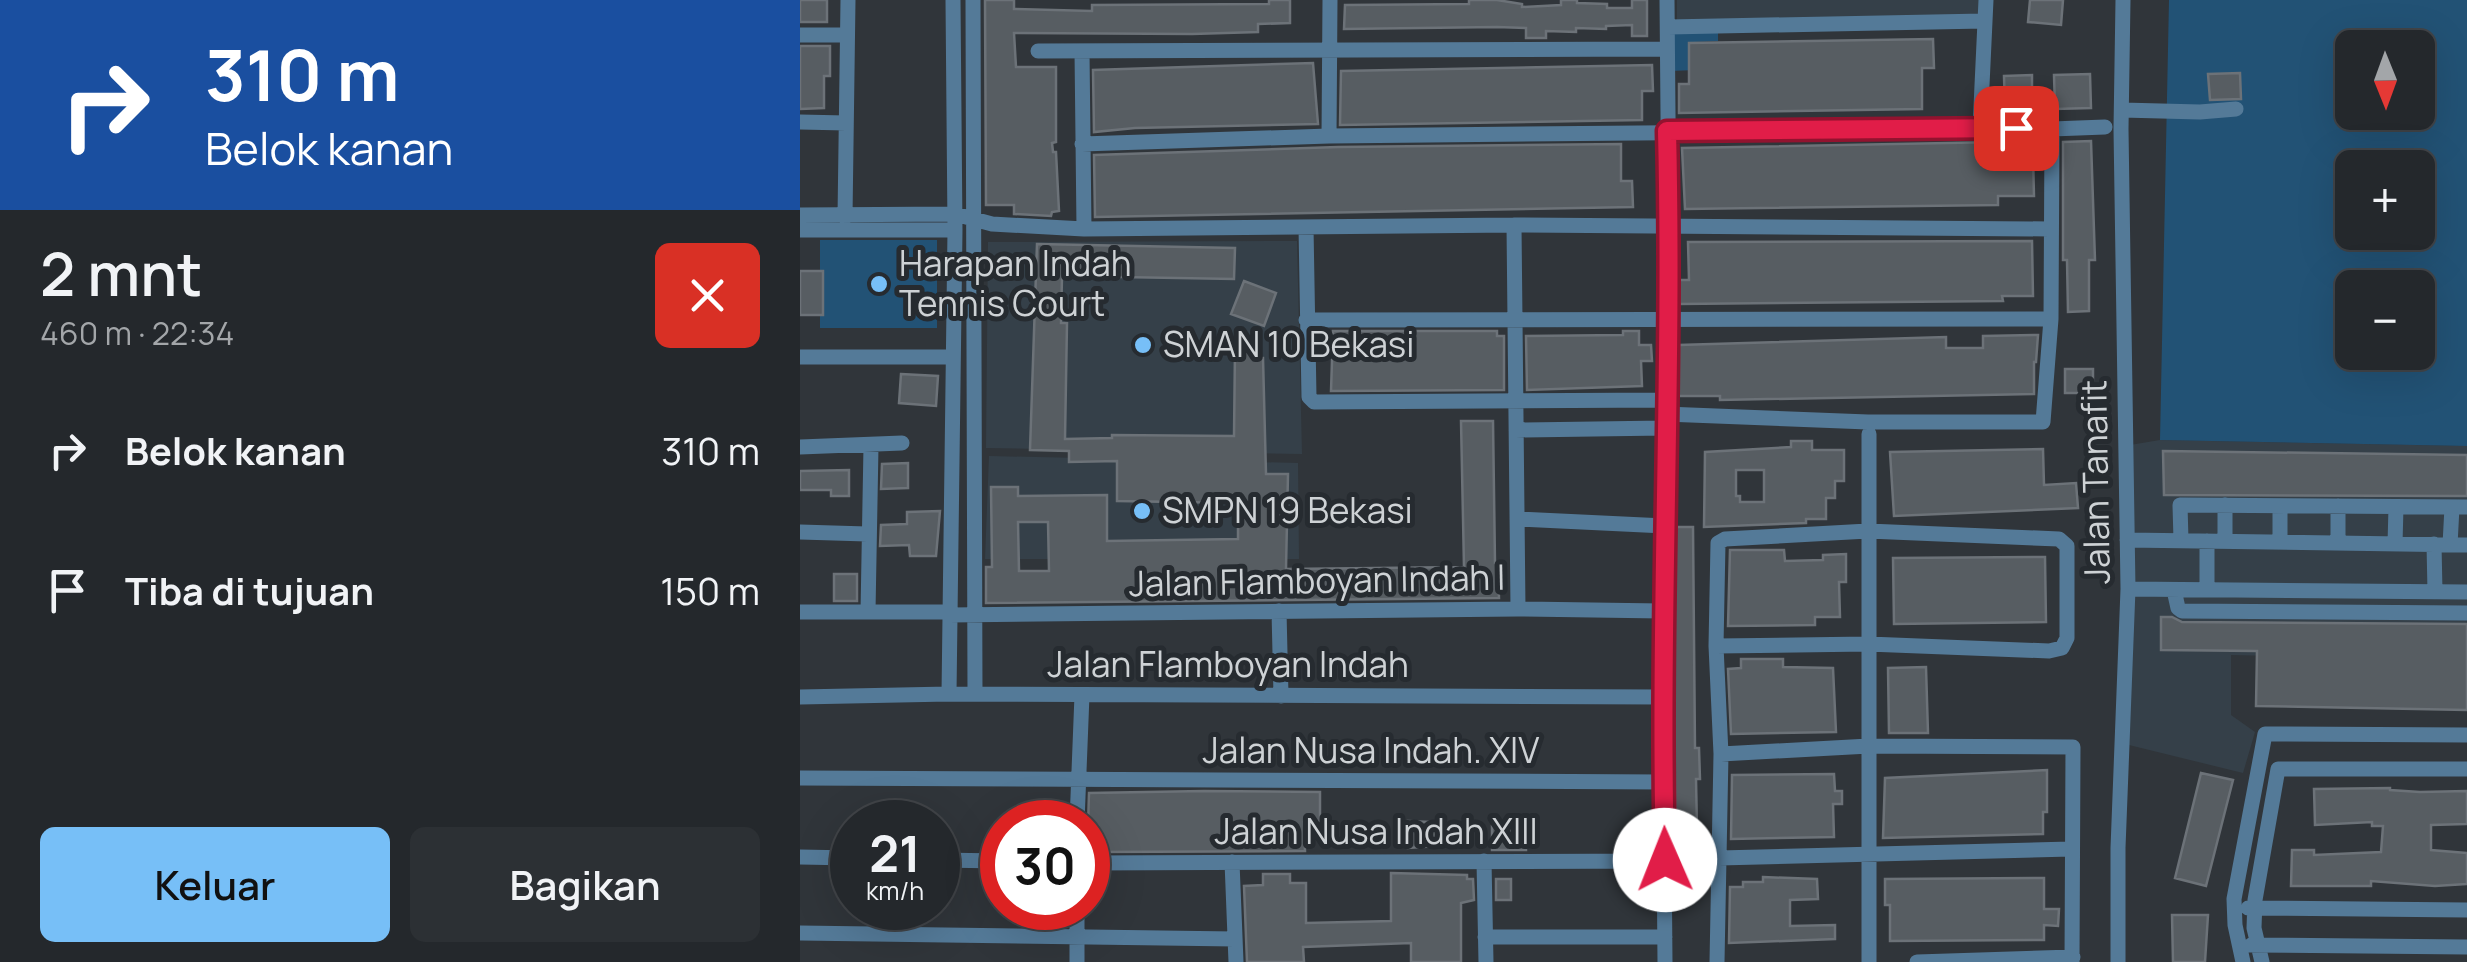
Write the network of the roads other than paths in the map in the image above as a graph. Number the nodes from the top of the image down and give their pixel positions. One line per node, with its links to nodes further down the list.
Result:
1 (848, 0): 11 (street)
2 (953, 0): 29 (street)
3 (973, 0): 28 (street)
4 (1330, 0): 12 (street)
5 (1667, 0): 9 (street)
6 (1986, 0): 8 (street)
7 (2123, 0): 17 (street, Jalan Tanafit)
8 (1984, 21): 9 (street); 21 (street)
9 (1668, 27): 13 (street)
10 (800, 35): 11 (street)
11 (848, 35): 19 (street)
12 (1330, 48): 13 (street); 15 (street); 24 (street)
13 (1667, 49): 23 (street)
14 (1038, 52): 15 (street)
15 (1082, 52): 25 (street)
16 (2236, 109): 17 (street)
17 (2122, 110): 59 (street, Jalan Tanafit)
18 (800, 122): 19 (street)
19 (846, 123): 27 (street)
20 (2105, 127): 22 (street)
21 (1980, 128): 22 (street); 23 (street)
22 (2052, 129): 34 (street)
23 (1667, 131): 24 (street); 31 (street)
24 (1329, 136): 25 (street)
25 (1082, 144): 33 (street)
26 (800, 216): 27 (street)
27 (845, 217): 29 (street)
28 (975, 221): 29 (street); 33 (street); 81 (street)
29 (955, 222): 35 (street); 41 (street)
30 (1514, 225): 31 (street); 32 (street); 38 (street)
31 (1670, 226): 34 (street); 39 (street)
32 (1306, 227): 33 (street); 37 (street)
33 (1084, 229)
34 (2050, 229): 36 (street)
35 (800, 230)
36 (2051, 319): 39 (street); 43 (street)
37 (1306, 320): 38 (street); 42 (street)
38 (1514, 321): 39 (street); 42 (street)
39 (1667, 321): 43 (street)
40 (800, 357): 41 (street)
41 (952, 357): 79 (street)
42 (1514, 402): 43 (street); 44 (street)
43 (1665, 414): 44 (street); 55 (street)
44 (1516, 430): 54 (street)
45 (1868, 434): 57 (street)
46 (902, 443): 47 (street)
47 (871, 446): 48 (street); 58 (street)
48 (800, 447)
49 (2226, 505): 50 (street); 60 (street); 62 (street)
50 (2280, 506): 51 (street); 63 (street)
51 (2338, 506): 52 (street); 64 (street)
52 (2396, 506): 53 (street); 65 (street)
53 (2460, 507): 66 (street)
54 (1517, 520): 55 (street); 73 (street)
55 (1665, 526): 75 (street)
56 (800, 532): 58 (street)
57 (1868, 532): 82 (street); 82 (street); 83 (street)
58 (867, 534): 78 (street)
59 (2127, 540): 60 (street); 67 (street, Jalan Tanafit)
60 (2181, 540): 61 (street)
61 (2207, 541): 62 (street); 69 (street)
62 (2225, 541): 63 (street)
63 (2280, 542): 64 (street)
64 (2338, 543): 65 (street)
65 (2395, 544): 66 (street)
66 (2450, 545): 71 (street)
67 (2128, 589): 68 (street); 129 (street, Jalan Tanafit)
68 (2174, 590): 69 (street); 76 (street)
69 (2207, 590): 70 (street)
70 (2228, 590): 71 (street); 76 (street)
71 (2442, 592): 72 (street); 80 (street)
72 (2467, 592)
73 (1518, 609): 74 (street, Jalan Flamboyan Indah I); 75 (street, Jalan Flamboyan Indah I)
74 (1279, 611): 81 (street, Jalan Flamboyan Indah I); 87 (street)
75 (1662, 611): 89 (street)
76 (2228, 611): 80 (street)
77 (800, 612): 78 (street, Jalan Flamboyan Indah I)
78 (868, 612): 79 (street, Jalan Flamboyan Indah I)
79 (949, 613): 81 (street, Jalan Flamboyan Indah I); 84 (street)
80 (2458, 613)
81 (973, 614): 85 (street)
82 (1868, 644): 83 (street); 92 (street)
83 (1716, 646): 93 (street)
84 (949, 694): 85 (street, Jalan Flamboyan Indah); 88 (street, Jalan Flamboyan Indah)
85 (975, 694): 86 (street, Jalan Flamboyan Indah)
86 (1082, 695): 87 (street, Jalan Flamboyan Indah); 97 (street)
87 (1282, 696): 89 (street, Jalan Flamboyan Indah)
88 (800, 697)
89 (1659, 697): 98 (street)
90 (2266, 734): 91 (street); 95 (street); 109 (street)
91 (2467, 735)
92 (1869, 746): 93 (street); 100 (street); 101 (street)
93 (1721, 754): 104 (street)
94 (2467, 769): 95 (street)
95 (2278, 770): 110 (street)
96 (800, 778): 97 (street, Jalan Nusa Indah. XIV)
97 (1078, 780): 98 (street, Jalan Nusa Indah. XIV); 99 (street)
98 (1663, 782): 105 (street)
99 (1078, 800)
100 (2071, 849): 101 (street); 121 (street)
101 (1868, 854): 104 (street); 127 (street)
102 (800, 857): 103 (street)
103 (830, 858)
104 (1718, 858): 126 (street)
105 (1665, 860): 106 (street, Jalan Nusa Indah XIII); 115 (street)
106 (1484, 861): 108 (street, Jalan Nusa Indah XIII); 114 (street)
107 (1110, 862): 108 (street, Jalan Nusa Indah XIII)
108 (1232, 862): 117 (street)
109 (2234, 907): 110 (street); 118 (street)
110 (2254, 908): 111 (street); 120 (street)
111 (2467, 910)
112 (1077, 930): 116 (street)
113 (800, 934): 116 (street)
114 (1485, 937): 115 (street); 124 (street)
115 (1664, 937): 125 (street)
116 (1077, 938): 117 (street); 122 (street)
117 (1235, 939): 123 (street)
118 (2240, 944): 120 (street); 130 (street)
119 (2467, 948): 120 (street)
120 (2260, 954)
121 (2072, 960): 128 (street)
122 (1077, 962)
123 (1236, 962)
124 (1486, 962)
125 (1665, 962)
126 (1717, 962)
127 (1869, 962)
128 (1917, 962)
129 (2118, 962)
130 (2243, 962)

